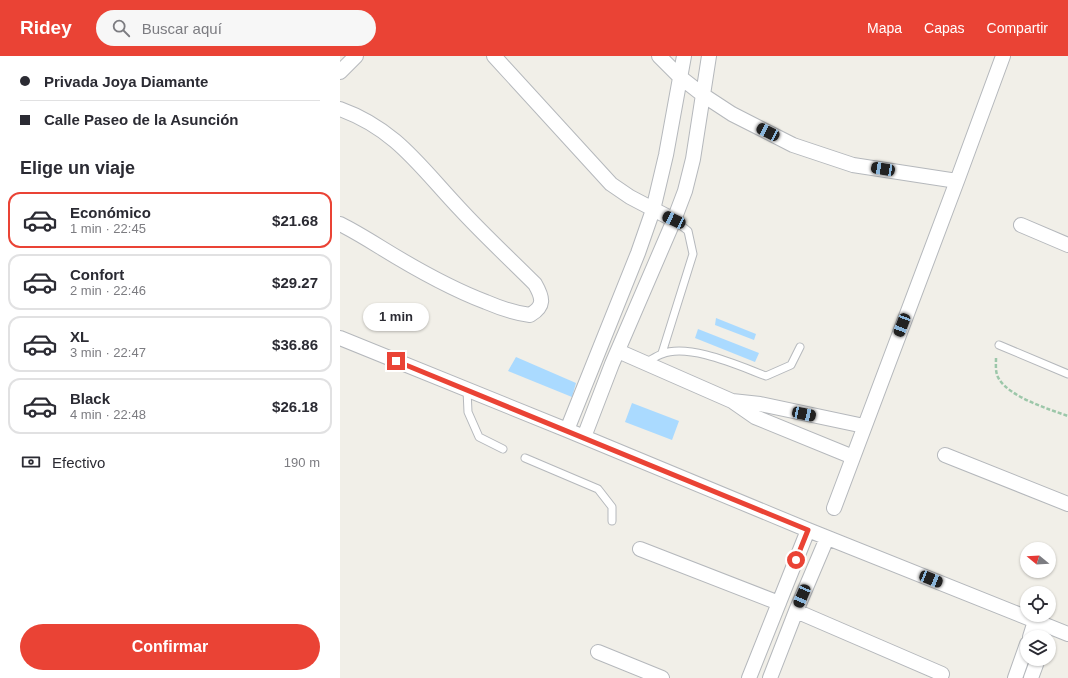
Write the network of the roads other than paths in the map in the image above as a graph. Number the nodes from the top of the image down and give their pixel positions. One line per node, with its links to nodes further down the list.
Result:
1 (356, 56): 7 (street)
2 (494, 56): 12 (street)
3 (659, 56): 8 (street)
4 (684, 56): 8 (street)
5 (709, 56): 9 (street)
6 (1002, 56): 11 (street)
7 (340, 72)
8 (680, 77): 9 (street); 12 (street)
9 (703, 95): 11 (street); 13 (street)
10 (340, 109): 14 (street)
11 (956, 181): 28 (street)
12 (653, 210): 13 (street); 17 (street)
13 (674, 220): 18 (street); 23 (lane)
14 (340, 224)
15 (1021, 225): 16 (street)
16 (1068, 244)
17 (610, 322): 18 (street); 29 (street)
18 (627, 329): 22 (street)
19 (340, 338): 26 (street)
20 (999, 345): 25 (lane)
21 (800, 347): 23 (lane)
22 (618, 351): 24 (street); 30 (street)
23 (662, 353): 24 (lane)
24 (645, 363): 27 (street)
25 (1068, 374)
26 (467, 390): 29 (street); 31 (lane)
27 (732, 401): 28 (street); 33 (street)
28 (864, 426): 33 (street)
29 (567, 430): 30 (street)
30 (584, 437): 38 (street)
31 (503, 448)
32 (945, 455): 35 (street)
33 (853, 457): 36 (street)
34 (525, 458): 37 (lane)
35 (1068, 504)
36 (834, 508)
37 (612, 521)
38 (808, 530): 39 (street); 41 (street)
39 (827, 538): 42 (street); 43 (street)
40 (640, 549): 41 (street)
41 (779, 603): 53 (street)
42 (796, 611): 51 (street); 54 (street)
43 (1020, 615)
44 (1036, 622): 45 (street)
45 (1045, 630)
46 (1056, 633): 47 (street)
47 (1068, 634)
48 (598, 652): 52 (street)
49 (1020, 664): 55 (street)
50 (1035, 666): 56 (street)
51 (942, 674)
52 (662, 678)
53 (749, 678)
54 (770, 678)
55 (1015, 678)
56 (1031, 678)

